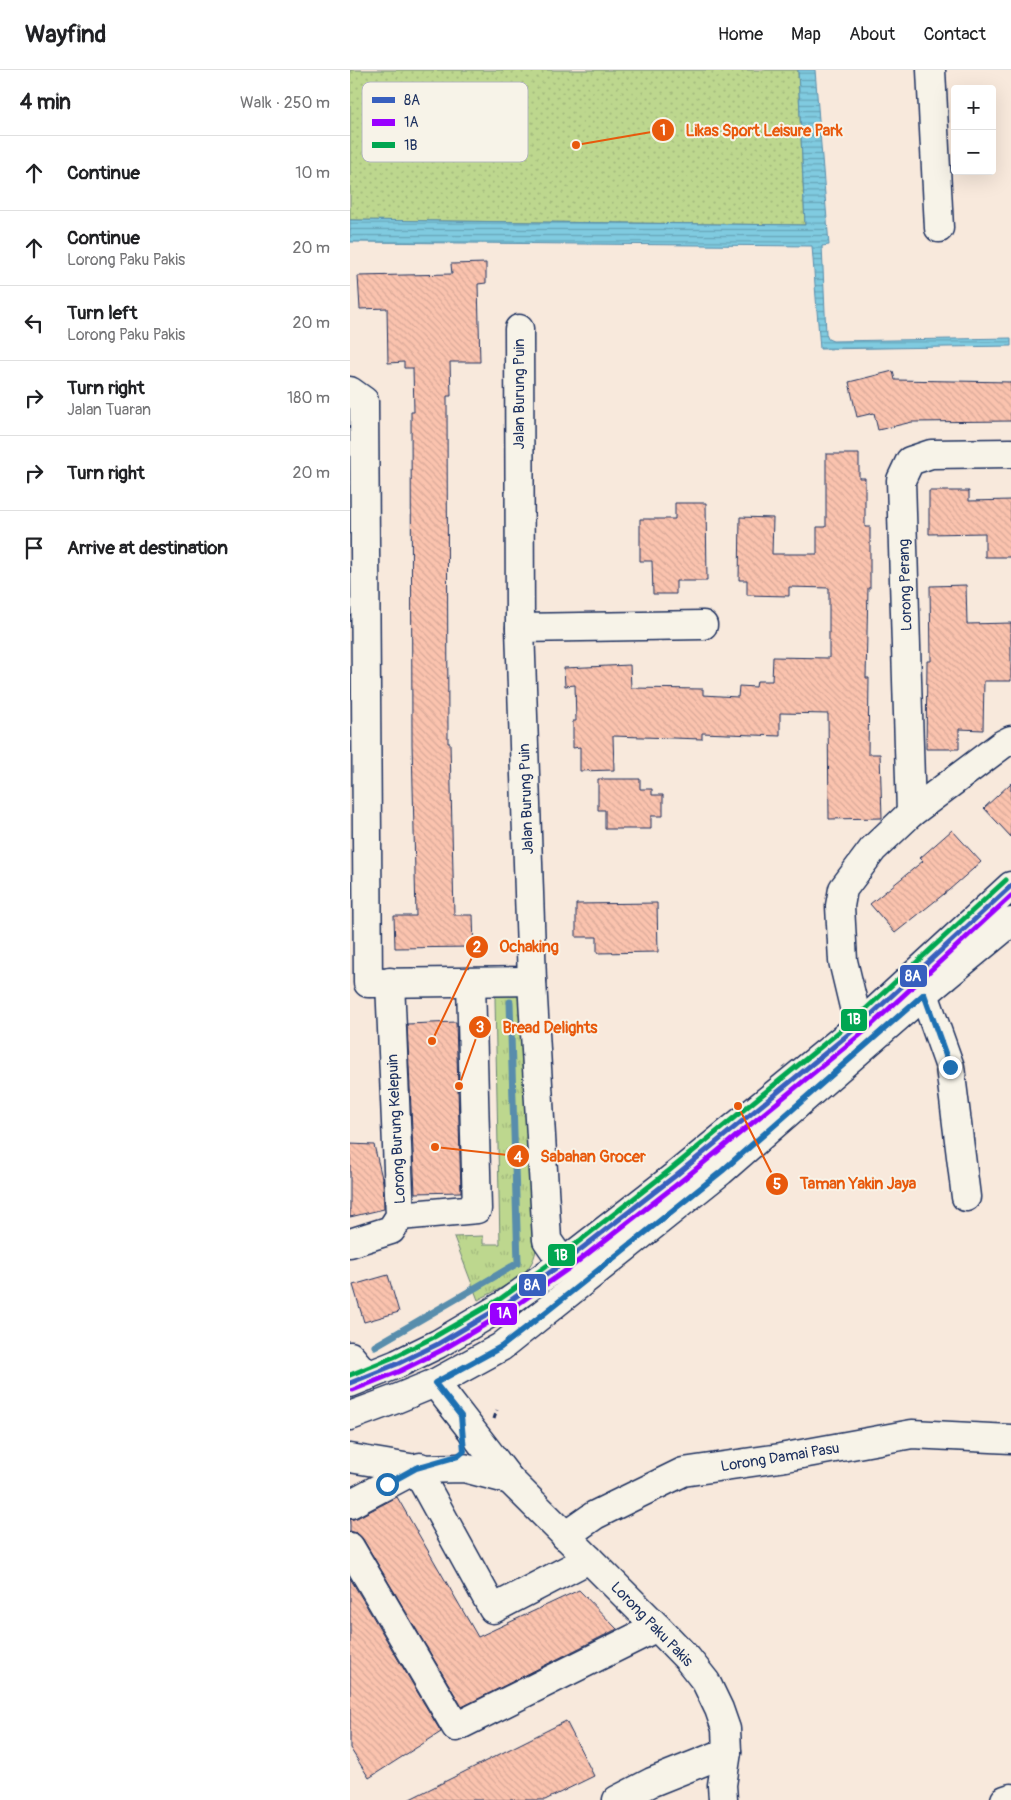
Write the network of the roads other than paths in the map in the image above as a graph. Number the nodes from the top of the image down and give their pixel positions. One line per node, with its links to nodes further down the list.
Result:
1 (931, 70): 2 (street)
2 (939, 228)
3 (519, 329): 7 (street, Jalan Burung Puin)
4 (350, 391): 13 (street, Lorong Burung Kelepuin)
5 (1011, 453): 9 (street, Lorong Perang)
6 (703, 625): 7 (street)
7 (520, 628): 12 (street, Jalan Burung Puin)
8 (1011, 740): 9 (street)
9 (911, 814): 16 (street)
10 (1011, 886): 16 (street)
11 (1011, 922): 15 (street)
12 (532, 981): 14 (street); 20 (street, Jalan Burung Puin)
13 (369, 983): 14 (street); 18 (street, Lorong Burung Kelepuin)
14 (471, 983): 18 (street)
15 (924, 994): 17 (street); 23 (street)
16 (861, 1024): 20 (street)
17 (966, 1197)
18 (400, 1216): 19 (street, Lorong Burung Kelepuin)
19 (350, 1242)
20 (563, 1263): 22 (street)
21 (350, 1356): 22 (street)
22 (359, 1379)
23 (435, 1383): 24 (street); 25 (street); 26 (street, Lorong Paku Pakis)
24 (350, 1401)
25 (350, 1416)
26 (461, 1416): 29 (street); 30 (street, Lorong Paku Pakis)
27 (1011, 1439): 32 (street, Lorong Damai Pasu)
28 (350, 1458): 29 (street)
29 (416, 1468): 30 (street); 31 (street); 34 (street)
30 (510, 1480): 32 (street, Lorong Paku Pakis)
31 (350, 1504)
32 (566, 1536): 34 (street, Lorong Paku Pakis)
33 (350, 1548): 35 (street)
34 (589, 1559): 35 (street, Lorong Paku Pakis)
35 (657, 1627): 36 (street, Lorong Paku Pakis)
36 (727, 1752): 37 (street); 40 (street, Lorong Paku Pakis)
37 (645, 1791): 39 (street)
38 (1011, 1798): 41 (street)
39 (617, 1800)
40 (723, 1800)
41 (1005, 1800)

